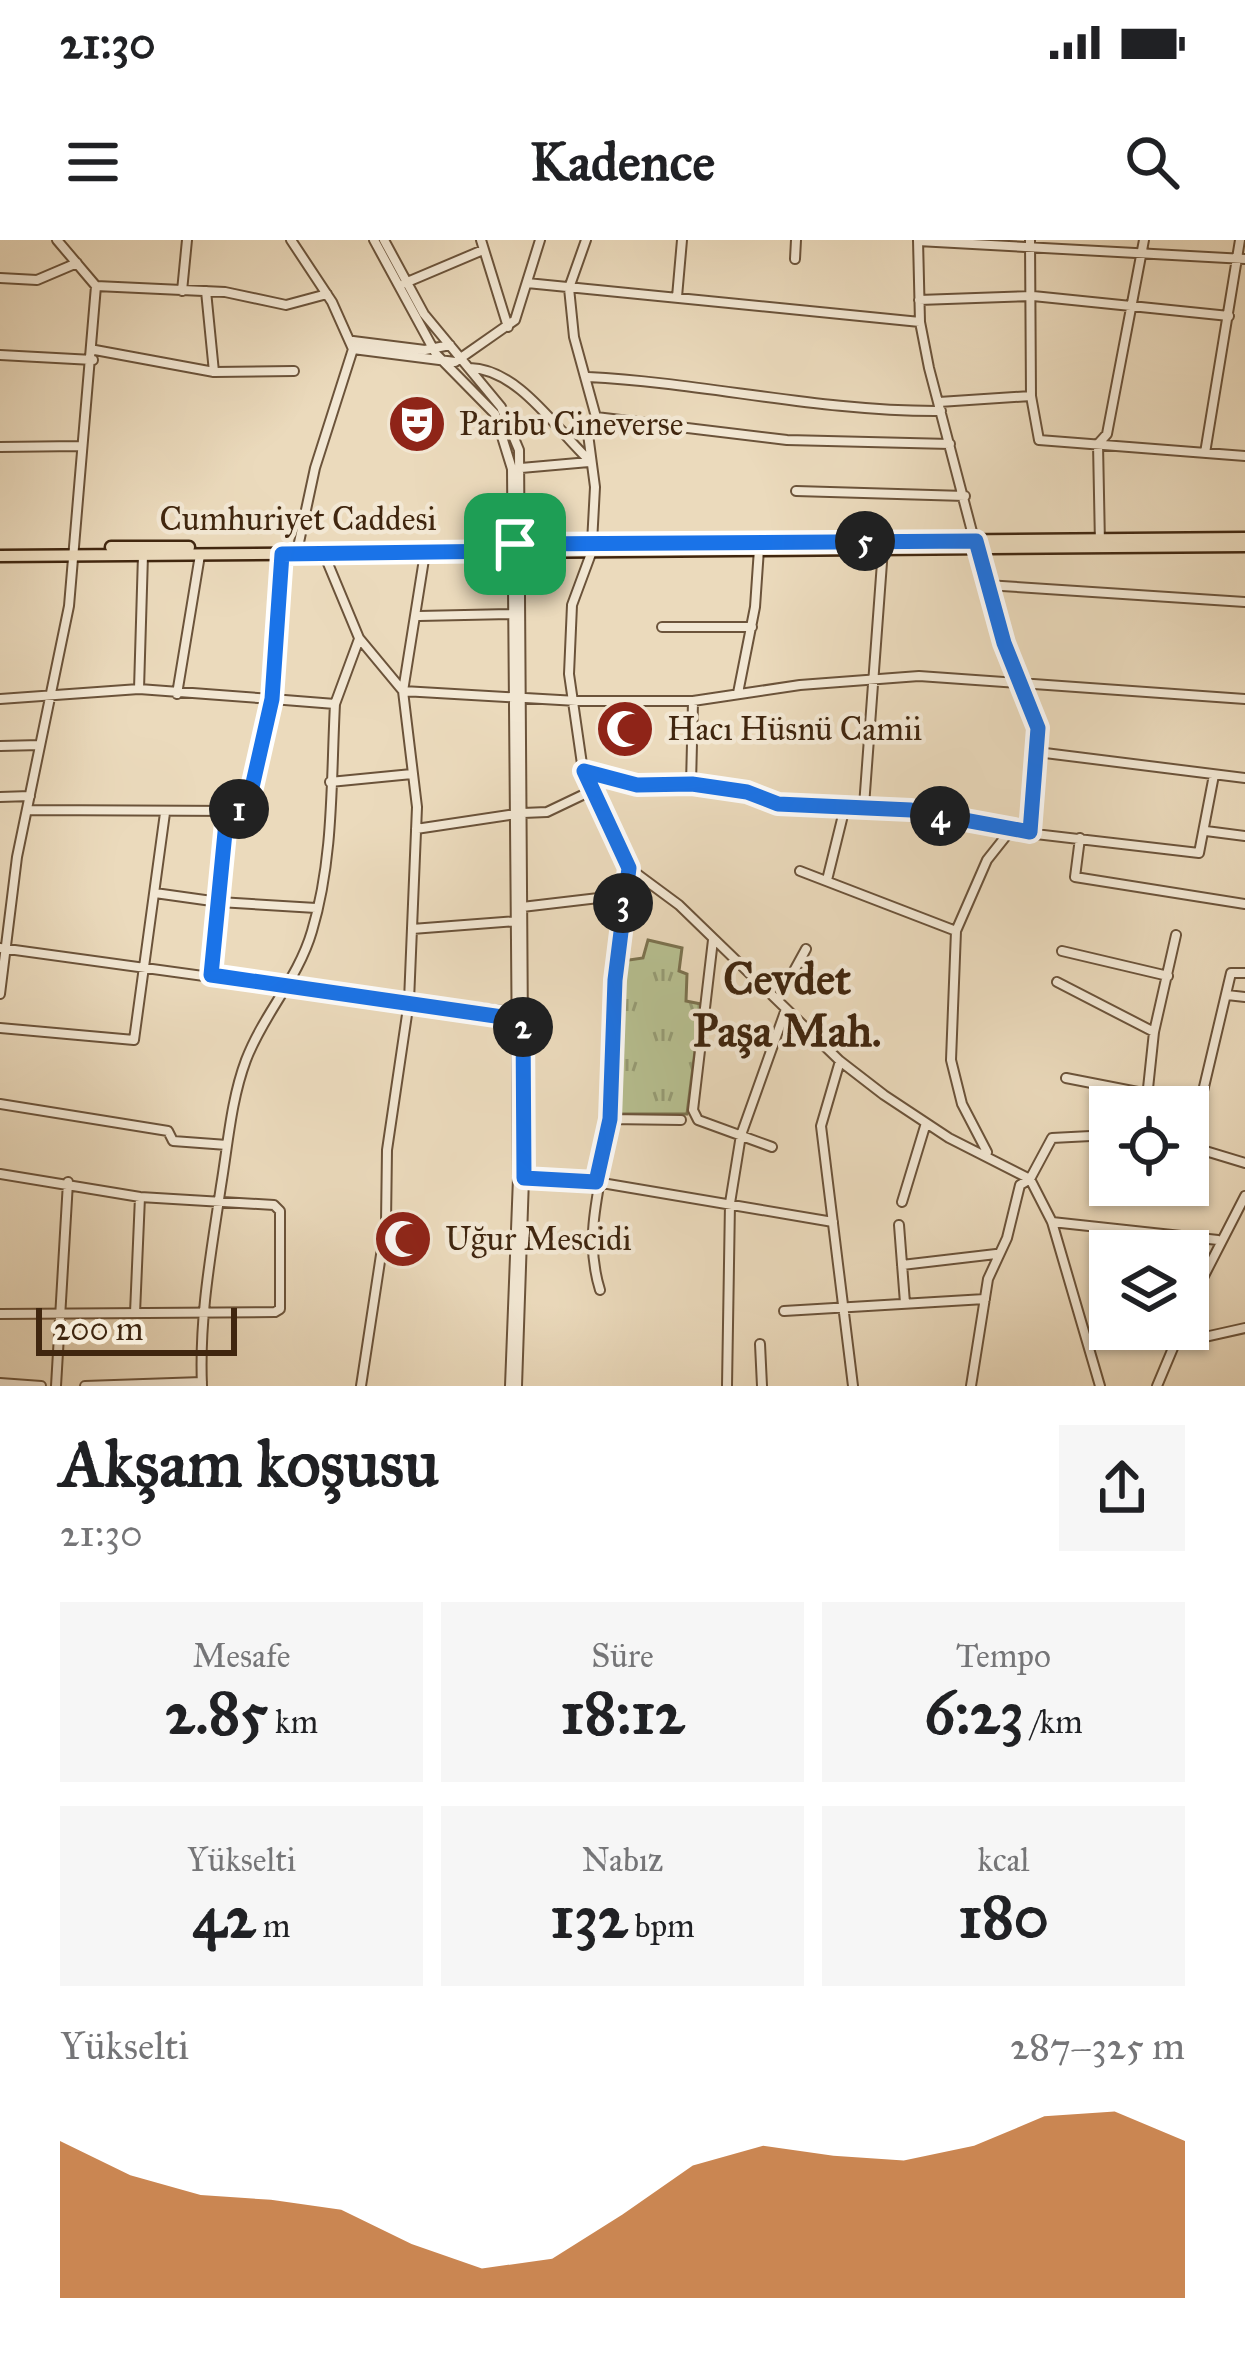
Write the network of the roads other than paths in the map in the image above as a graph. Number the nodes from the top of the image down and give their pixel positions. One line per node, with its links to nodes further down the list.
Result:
1 (57, 240): 18 (street)
2 (188, 240): 24 (street)
3 (291, 240): 26 (street)
4 (374, 240): 37 (street)
5 (384, 240): 20 (street)
6 (540, 240): 21 (street)
7 (586, 240): 23 (street)
8 (682, 240): 27 (street)
9 (796, 240): 17 (street)
10 (918, 240): 13 (street); 29 (street)
11 (1144, 240): 15 (street)
12 (1240, 240): 16 (street)
13 (1030, 243): 15 (street); 28 (street)
14 (482, 245): 20 (street); 33 (street)
15 (1141, 254): 16 (street); 30 (street)
16 (1241, 258): 31 (street)
17 (795, 259)
18 (77, 263): 19 (street); 22 (street)
19 (0, 278)
20 (406, 283): 35 (street)
21 (527, 283): 23 (street); 33 (street)
22 (96, 286): 24 (street); 39 (street)
23 (569, 288): 27 (street); 45 (street)
24 (182, 291): 25 (street)
25 (206, 291): 26 (street); 44 (street)
26 (327, 294): 34 (street)
27 (677, 296): 32 (street)
28 (1033, 296): 29 (street); 30 (street); 46 (street)
29 (919, 300): 32 (street)
30 (1131, 305): 31 (street); 50 (street)
31 (1228, 316): 53 (street)
32 (920, 322): 47 (street)
33 (508, 327): 36 (street)
34 (353, 345): 37 (street); 41 (street); 62 (street)
35 (449, 345): 36 (street); 37 (street); 40 (street)
36 (469, 348): 40 (street)
37 (434, 350): 41 (street)
38 (0, 355): 39 (street)
39 (94, 355): 44 (street); 52 (street)
40 (461, 357): 41 (street); 42 (street)
41 (444, 363): 64 (street)
42 (468, 368): 55 (street); 56 (street)
43 (294, 371): 44 (street)
44 (214, 372)
45 (588, 377): 47 (street); 48 (street)
46 (1031, 396): 47 (street); 50 (street)
47 (940, 407): 49 (street)
48 (596, 417): 49 (street); 55 (street)
49 (950, 444): 58 (street)
50 (1098, 444): 53 (street); 60 (street)
51 (0, 446): 52 (street)
52 (79, 446): 67 (street)
53 (1205, 453): 54 (street)
54 (1245, 456)
55 (591, 462): 56 (street); 63 (street)
56 (521, 468): 64 (street)
57 (796, 491): 58 (street)
58 (965, 496): 61 (street)
59 (1245, 542): 60 (main road, Cumhuriyet Caddesi)
60 (1100, 543): 61 (main road, Cumhuriyet Caddesi)
61 (977, 545): 63 (main road, Cumhuriyet Caddesi); 65 (main road, Cumhuriyet Caddesi); 74 (street)
62 (298, 547): 64 (main road, Cumhuriyet Caddesi); 67 (main road, Cumhuriyet Caddesi)
63 (592, 547): 64 (main road, Cumhuriyet Caddesi); 66 (main road, Cumhuriyet Caddesi); 92 (street)
64 (520, 548): 69 (main road, Cumhuriyet Caddesi); 76 (street); 88 (street)
65 (883, 549): 66 (main road, Cumhuriyet Caddesi); 81 (street)
66 (759, 550): 79 (street)
67 (74, 551): 68 (main road, Cumhuriyet Caddesi); 73 (main road, Cumhuriyet Caddesi); 86 (street)
68 (0, 553)
69 (425, 553): 72 (main road, Cumhuriyet Caddesi); 77 (street)
70 (200, 554): 71 (main road, Cumhuriyet Caddesi); 73 (main road, Cumhuriyet Caddesi); 87 (street)
71 (282, 554): 72 (main road, Cumhuriyet Caddesi); 90 (street)
72 (324, 554): 80 (street)
73 (143, 555): 83 (street)
74 (986, 585): 75 (street); 82 (street)
75 (1245, 602)
76 (514, 614): 77 (street); 88 (street)
77 (419, 616): 84 (street)
78 (662, 627): 79 (street)
79 (752, 627): 85 (street)
80 (359, 638): 84 (street); 94 (street)
81 (874, 682): 82 (street); 85 (street); 107 (street)
82 (1023, 686): 91 (street); 97 (street)
83 (139, 689): 86 (street); 87 (street)
84 (404, 691): 88 (street); 99 (street)
85 (738, 693): 93 (street)
86 (53, 694): 89 (street); 96 (street)
87 (177, 694): 90 (street)
88 (519, 698): 92 (street); 112 (street)
89 (0, 699)
90 (272, 699): 94 (street); 110 (street)
91 (1245, 699)
92 (577, 701): 93 (street); 98 (street)
93 (693, 701): 103 (street)
94 (335, 704): 102 (street)
95 (0, 746): 96 (street)
96 (40, 746): 105 (street)
97 (1036, 752): 100 (street); 116 (street)
98 (584, 771): 103 (street); 104 (street)
99 (412, 774): 102 (street); 113 (street)
100 (1214, 775): 101 (street); 115 (street)
101 (1245, 778)
102 (329, 782): 129 (street)
103 (692, 784): 108 (street)
104 (591, 791): 112 (street); 121 (street)
105 (29, 796): 106 (street); 109 (street)
106 (0, 797)
107 (864, 806): 108 (street); 114 (street)
108 (845, 807): 123 (street)
109 (28, 810): 111 (street); 119 (street)
110 (227, 812): 111 (street); 126 (street)
111 (165, 813): 124 (street)
112 (519, 814): 113 (street); 128 (street); 130 (street)
113 (416, 830): 131 (street)
114 (1010, 831): 116 (street); 132 (street)
115 (1206, 831): 117 (street); 118 (street)
116 (1030, 832): 118 (street)
117 (1245, 836)
118 (1080, 838): 127 (street)
119 (17, 857): 120 (street); 135 (street)
120 (0, 861)
121 (629, 868): 125 (street); 134 (street)
122 (800, 871): 123 (street)
123 (827, 880): 132 (street)
124 (155, 893): 126 (street); 138 (street)
125 (624, 895): 128 (street); 158 (street)
126 (218, 902): 129 (street); 140 (street)
127 (1245, 904)
128 (522, 907): 149 (street)
129 (316, 908): 143 (street)
130 (517, 920): 131 (street); 149 (street)
131 (412, 929): 147 (street)
132 (956, 932): 166 (street)
133 (1176, 935): 141 (street)
134 (713, 940): 148 (street); 161 (street)
135 (3, 946): 138 (street); 144 (street)
136 (806, 950): 148 (street)
137 (1062, 951): 141 (street)
138 (145, 968): 140 (street); 143 (street); 150 (street)
139 (1245, 973): 145 (street)
140 (211, 975): 143 (street)
141 (1168, 976): 151 (street)
142 (1057, 982): 151 (street)
143 (287, 989): 147 (street); 163 (street)
144 (0, 994)
145 (1226, 994): 146 (street); 156 (street)
146 (1245, 997)
147 (408, 1003): 149 (street); 203 (street)
148 (782, 1005): 152 (street); 161 (street)
149 (520, 1016): 169 (street)
150 (0, 1028)
151 (1154, 1032): 155 (street)
152 (840, 1061): 160 (street); 178 (street)
153 (1066, 1078): 154 (street)
154 (1107, 1086)
155 (1149, 1086)
156 (1204, 1086)
157 (0, 1104): 163 (street)
158 (610, 1119): 159 (street); 172 (street)
159 (681, 1120)
160 (926, 1123): 166 (street); 176 (street)
161 (741, 1135): 164 (street); 177 (street)
162 (1089, 1136): 170 (street)
163 (227, 1144): 175 (street)
164 (772, 1147)
165 (1209, 1152): 167 (street)
166 (987, 1153): 170 (street)
167 (1245, 1163)
168 (0, 1174): 171 (street)
169 (521, 1178): 172 (street); 204 (street)
170 (1030, 1179): 179 (street); 182 (street)
171 (68, 1182): 174 (street); 193 (street)
172 (596, 1182): 177 (street); 185 (street)
173 (1245, 1196): 181 (street)
174 (140, 1197): 175 (street); 191 (street)
175 (219, 1201): 189 (street); 189 (street)
176 (902, 1202)
177 (730, 1203): 178 (street); 205 (street)
178 (833, 1222): 188 (street)
179 (1052, 1222): 181 (street); 209 (street)
180 (899, 1225): 184 (street)
181 (1218, 1240): 183 (street)
182 (997, 1253): 184 (street); 186 (street)
183 (1209, 1260)
184 (902, 1265): 187 (street)
185 (600, 1290)
186 (985, 1299): 187 (street); 208 (street)
187 (905, 1303): 188 (street)
188 (842, 1308): 190 (street); 207 (street)
189 (202, 1311): 191 (street); 199 (street)
190 (784, 1311)
191 (135, 1313): 193 (street)
192 (0, 1314): 193 (street)
193 (56, 1314): 201 (street)
194 (1245, 1328): 195 (street)
195 (1209, 1336)
196 (760, 1344): 206 (street)
197 (1175, 1350): 210 (street)
198 (0, 1383): 200 (street)
199 (202, 1384): 202 (street)
200 (41, 1386)
201 (56, 1386)
202 (86, 1386)
203 (361, 1386)
204 (513, 1386)
205 (727, 1386)
206 (762, 1386)
207 (854, 1386)
208 (970, 1386)
209 (1100, 1386)
210 (1157, 1386)

